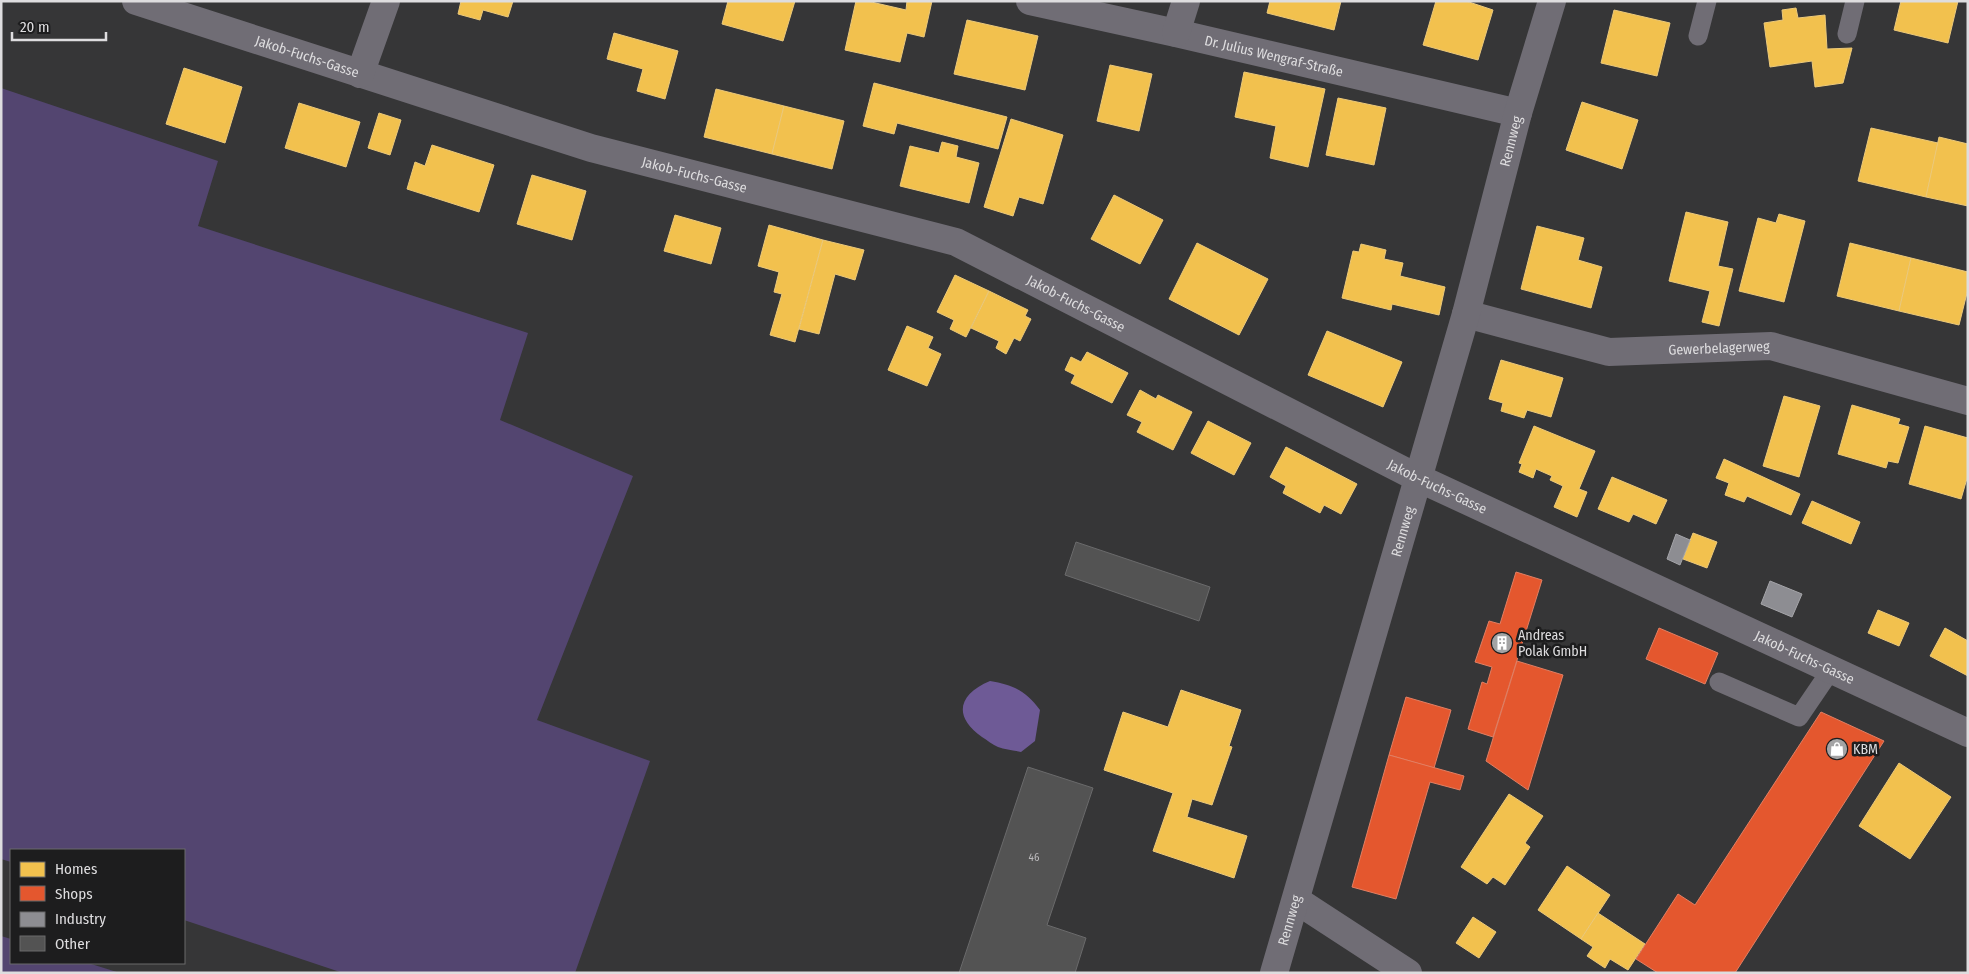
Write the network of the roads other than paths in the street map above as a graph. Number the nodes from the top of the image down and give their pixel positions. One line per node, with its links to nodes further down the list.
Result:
1 (136, 1): 11 (street, Jakob-Fuchs-Gasse)
2 (386, 1): 11 (street)
3 (1030, 1): 8 (street, Dr. Julius Wengraf-Straße)
4 (1186, 1): 8 (street)
5 (1552, 1): 12 (street, Rennweg)
6 (1707, 1): 10 (lane)
7 (1855, 1): 9 (lane)
8 (1176, 33): 12 (street, Dr. Julius Wengraf-Straße)
9 (1847, 34)
10 (1698, 36)
11 (360, 74): 15 (street, Jakob-Fuchs-Gasse)
12 (1518, 113): 13 (street, Rennweg)
13 (1466, 314): 14 (street, Gewerbelagerweg); 15 (street, Rennweg)
14 (1968, 401)
15 (1418, 478): 16 (street, Jakob-Fuchs-Gasse); 19 (street, Rennweg)
16 (1831, 670): 17 (lane); 18 (street, Jakob-Fuchs-Gasse)
17 (1719, 682)
18 (1968, 733)
19 (1296, 900): 20 (street, Rennweg); 21 (street)
20 (1274, 973)
21 (1408, 973)

